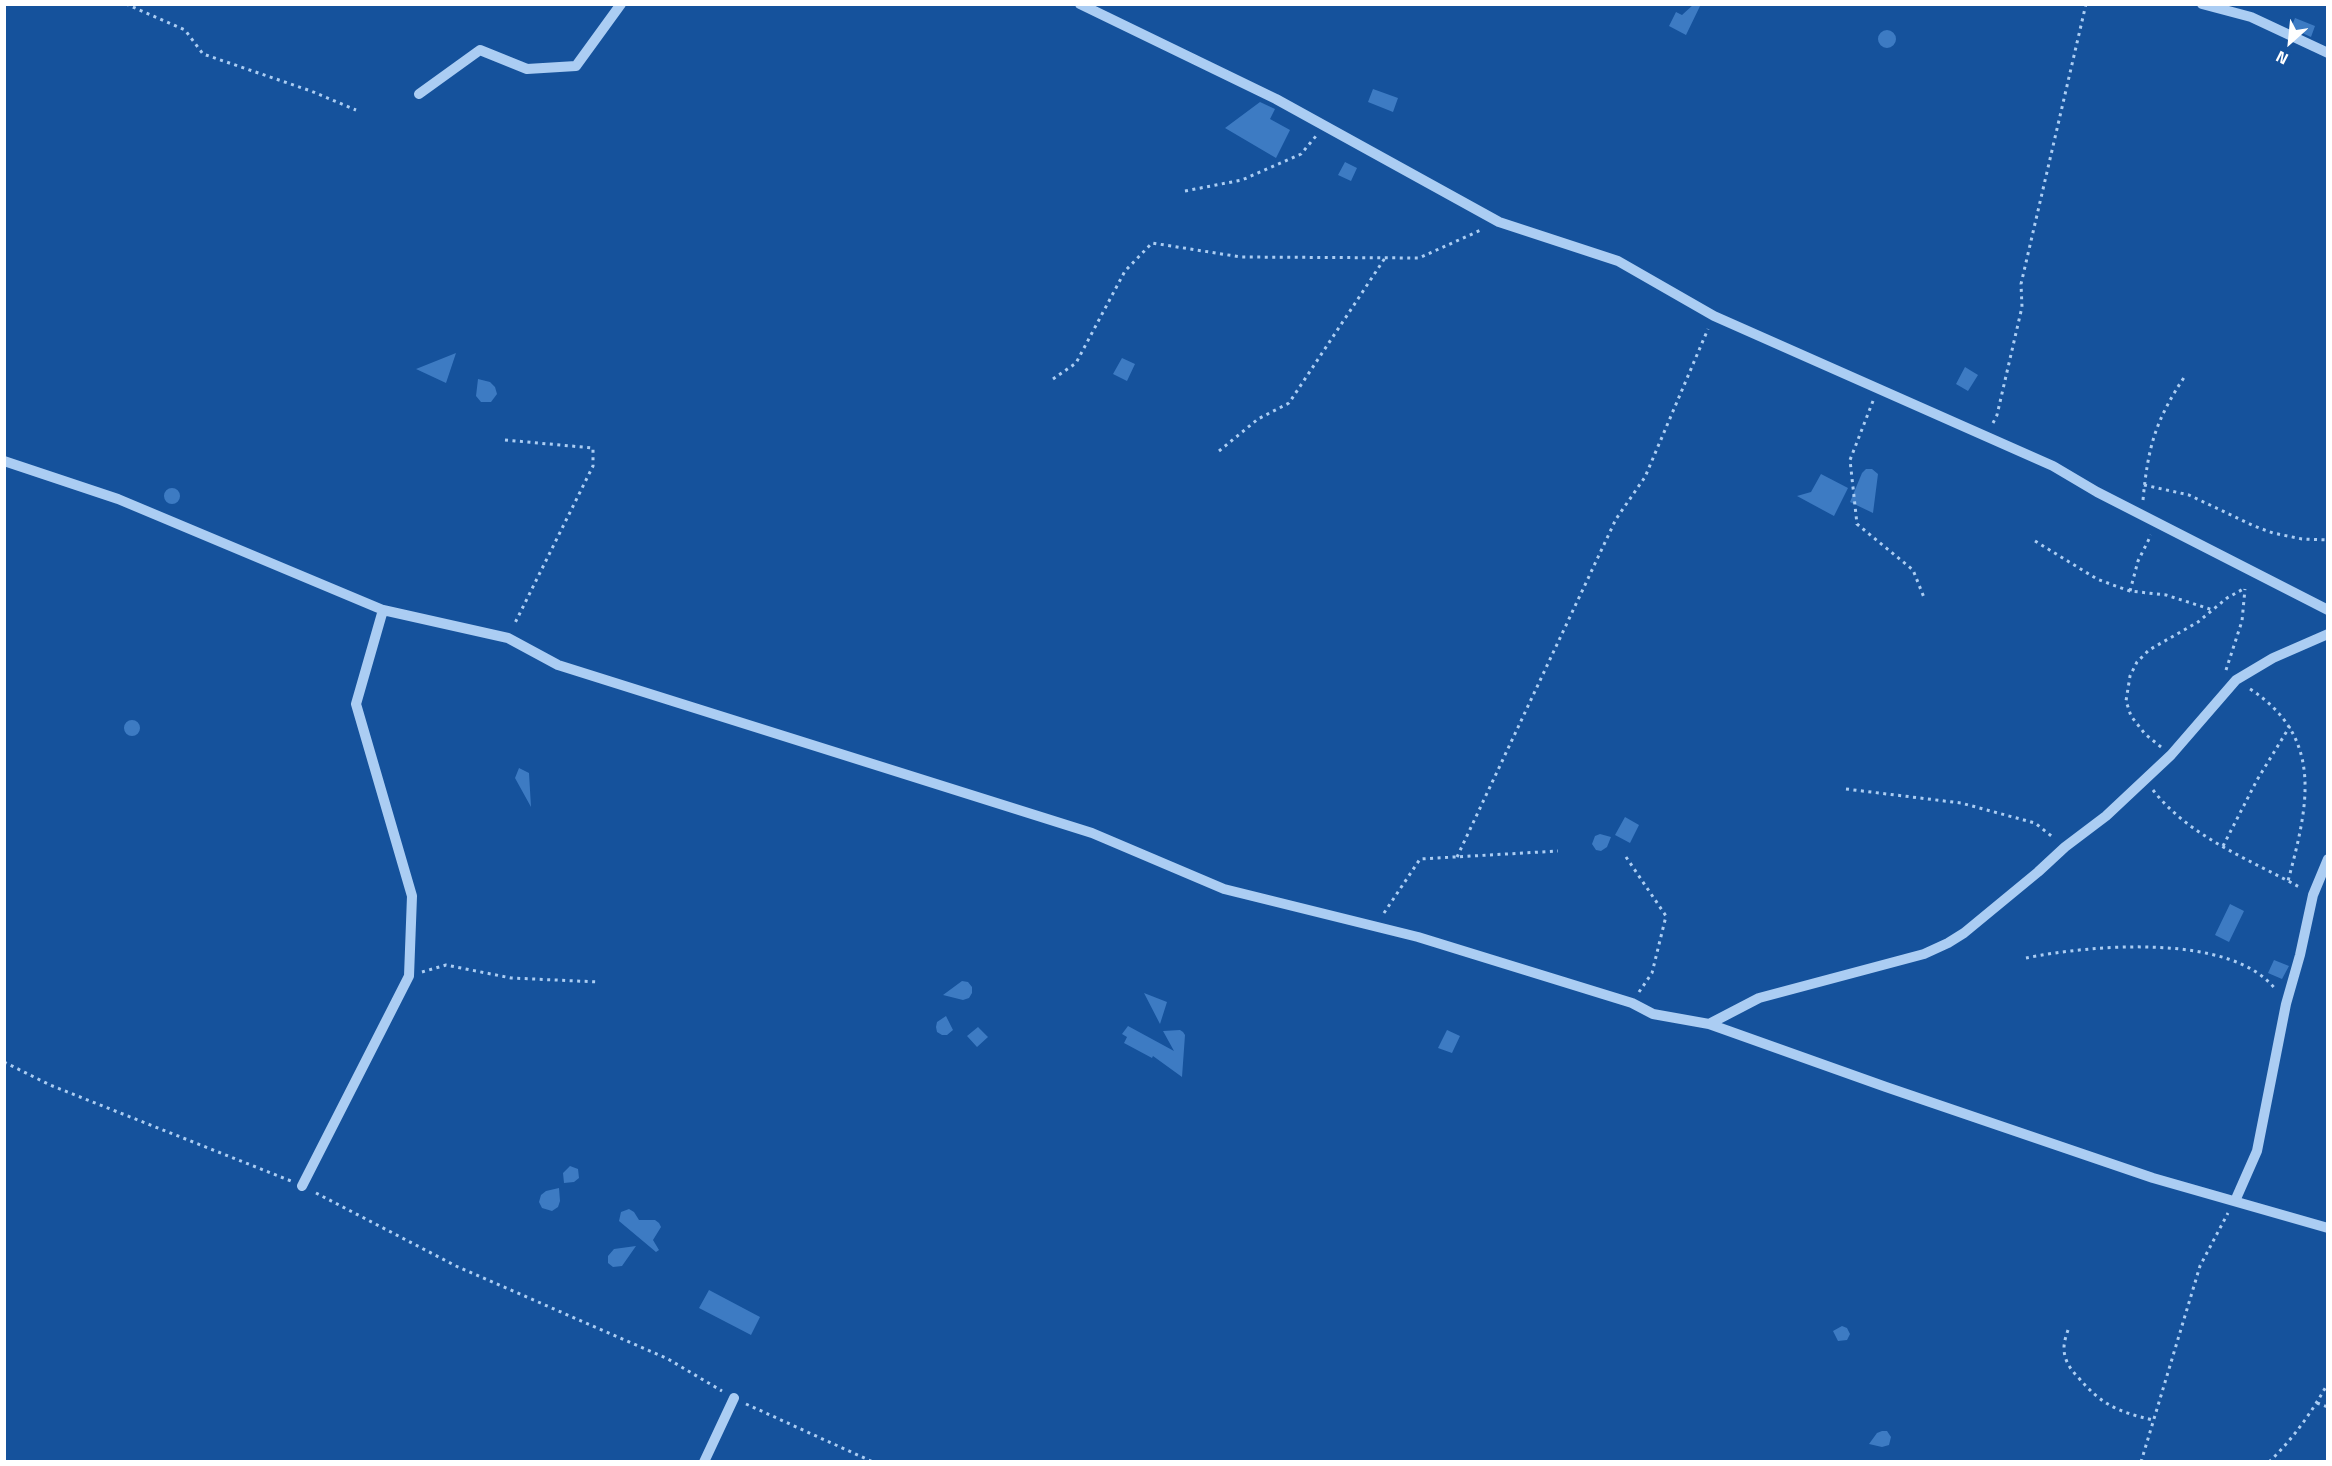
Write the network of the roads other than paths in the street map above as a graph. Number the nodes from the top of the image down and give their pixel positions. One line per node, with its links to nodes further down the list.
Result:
1 (621, 4): 5 (street)
2 (1080, 4): 8 (street)
3 (2202, 4): 4 (street)
4 (2328, 53)
5 (419, 94)
6 (4, 461): 7 (street)
7 (383, 610): 11 (street); 12 (street)
8 (2328, 610)
9 (2328, 634): 11 (street)
10 (2328, 859): 13 (street)
11 (1709, 1024): 13 (street)
12 (302, 1185)
13 (2235, 1201): 14 (street)
14 (2328, 1228)
15 (734, 1398): 16 (street)
16 (704, 1461)

